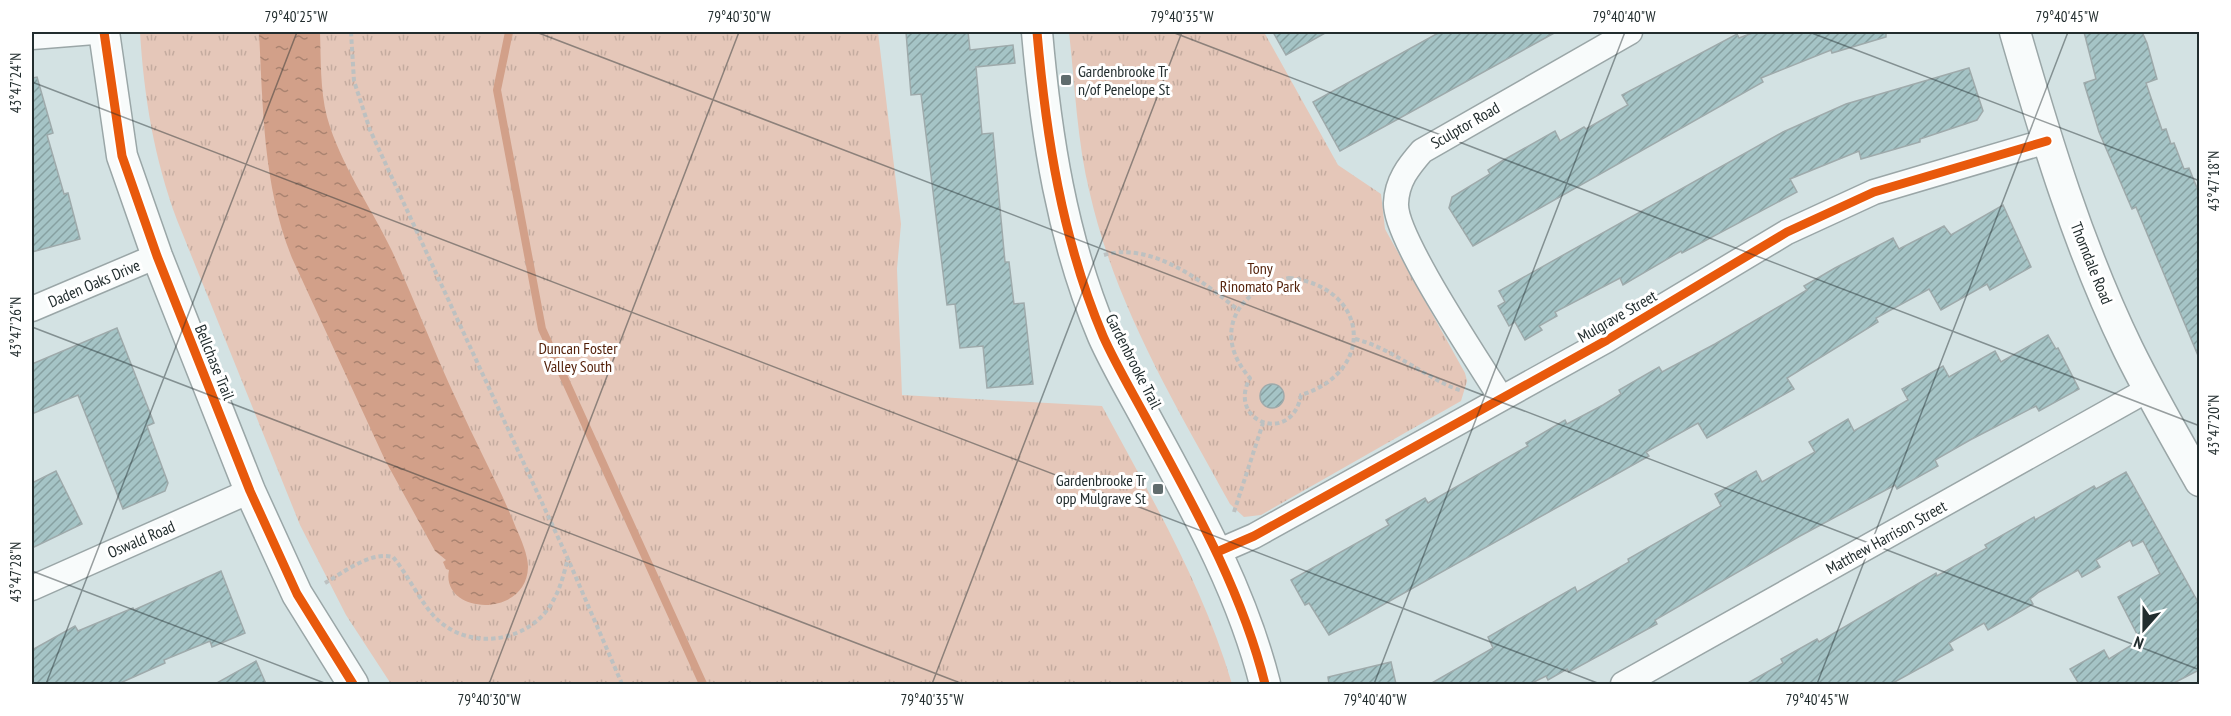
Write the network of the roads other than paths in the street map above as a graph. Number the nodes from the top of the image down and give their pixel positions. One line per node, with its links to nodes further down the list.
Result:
1 (94, 32): 6 (street)
2 (104, 32): 8 (street, Bellchase Trail)
3 (1037, 32): 14 (street, Gardenbrooke Trail)
4 (1630, 32): 11 (street, Sculptor Road)
5 (2015, 32): 7 (street, Thorndale Road)
6 (32, 37)
7 (2047, 141): 10 (street, Thorndale Road); 11 (street, Mulgrave Street)
8 (157, 256): 9 (street, Daden Oaks Drive); 13 (street, Bellchase Trail)
9 (32, 309)
10 (2149, 389): 12 (street, Thorndale Road); 18 (street, Matthew Harrison Street)
11 (1501, 398): 14 (street, Mulgrave Street)
12 (2199, 481)
13 (250, 491): 15 (street, Oswald Road); 16 (street, Bellchase Trail)
14 (1217, 552): 17 (street, Gardenbrooke Trail)
15 (32, 588)
16 (352, 684)
17 (1265, 684)
18 (1623, 684)

